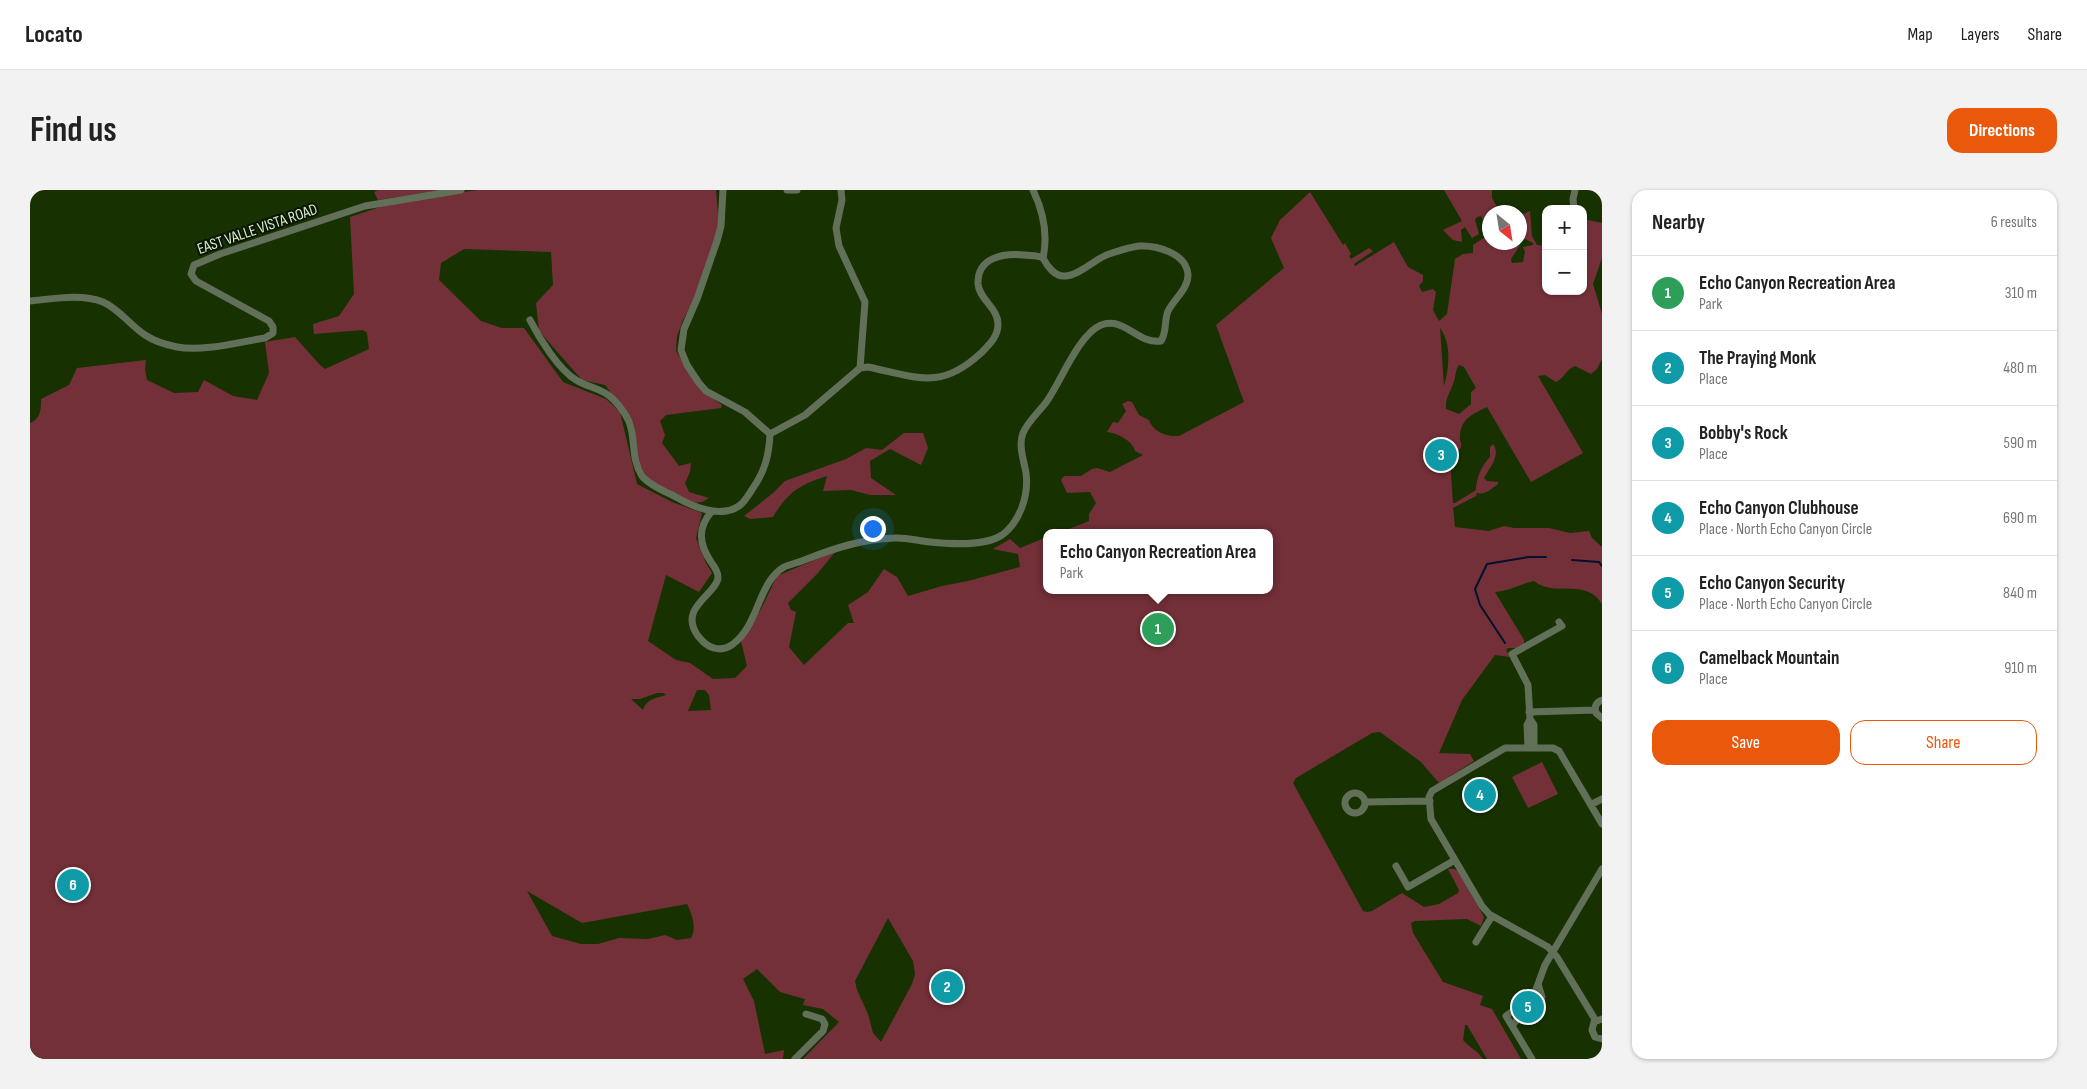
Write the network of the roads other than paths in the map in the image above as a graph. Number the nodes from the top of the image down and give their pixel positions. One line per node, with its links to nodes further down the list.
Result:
1 (461, 190): 10 (street, EAST VALLE VISTA ROAD)
2 (723, 190): 13 (street)
3 (787, 190): 4 (street)
4 (797, 190)
5 (841, 190): 12 (street)
6 (1033, 190): 9 (street)
7 (1575, 190): 8 (street)
8 (1574, 205)
9 (1043, 258): 12 (street); 14 (street)
10 (30, 301)
11 (530, 320): 14 (street)
12 (860, 368): 13 (street)
13 (770, 434): 14 (street)
14 (712, 511)
15 (1560, 622): 18 (street)
16 (1602, 700): 17 (street)
17 (1595, 710): 18 (street); 19 (street)
18 (1529, 716): 20 (street)
19 (1602, 718)
20 (1531, 747): 22 (street); 24 (street)
21 (1602, 799): 24 (street)
22 (1430, 801): 23 (street); 26 (street)
23 (1365, 802)
24 (1592, 804): 25 (street)
25 (1602, 824)
26 (1455, 860): 27 (street); 29 (street)
27 (1396, 866)
28 (1602, 869): 31 (street)
29 (1492, 916): 30 (street); 31 (street)
30 (1476, 942)
31 (1552, 952): 32 (street); 34 (street)
32 (1538, 983): 35 (street); 35 (street)
33 (806, 1014): 37 (street)
34 (1599, 1020): 36 (street)
35 (1512, 1025): 38 (street)
36 (1602, 1039)
37 (795, 1059)
38 (1532, 1059)

